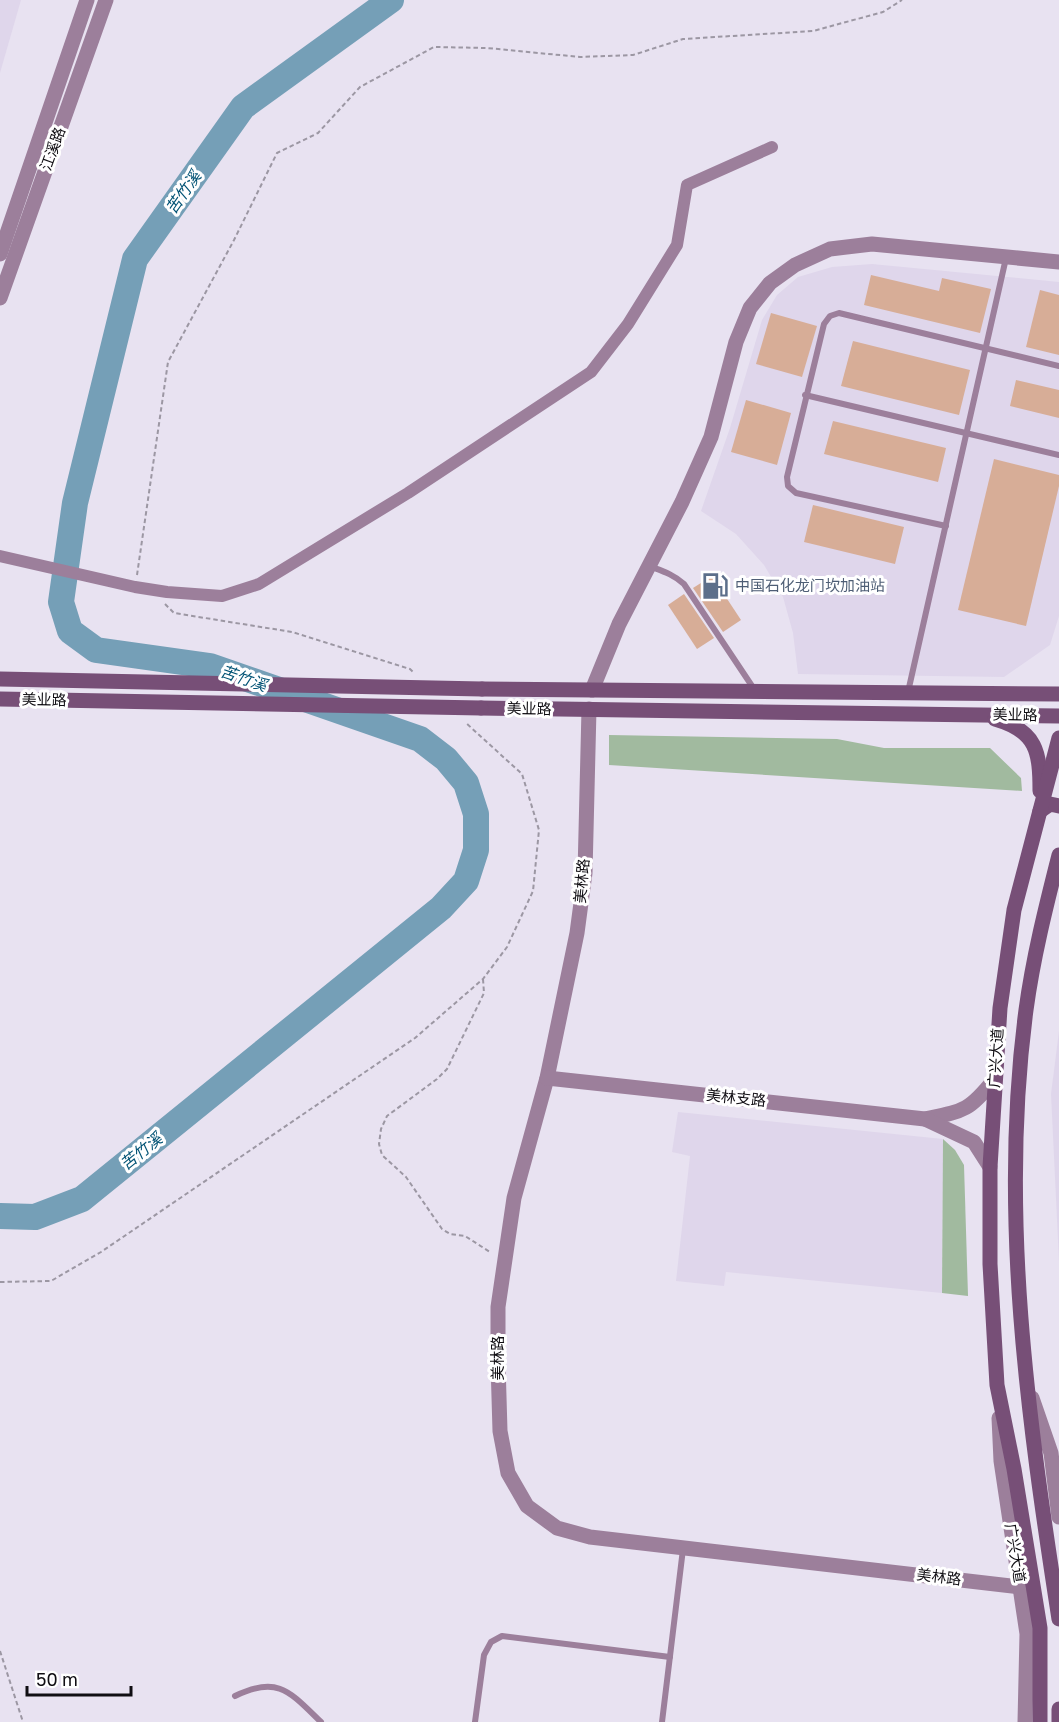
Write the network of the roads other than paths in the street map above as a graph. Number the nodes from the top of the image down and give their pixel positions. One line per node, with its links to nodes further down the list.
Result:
1 (87, 0): 4 (street, 江溪路)
2 (106, 0): 7 (street, 江溪路)
3 (772, 147): 14 (street)
4 (0, 254)
5 (1006, 257): 6 (street); 8 (lane); 15 (street)
6 (1059, 262)
7 (0, 298)
8 (986, 348): 9 (lane); 10 (lane); 11 (lane)
9 (1059, 366)
10 (806, 395): 11 (lane); 13 (lane)
11 (967, 433): 12 (lane); 13 (lane)
12 (1059, 455)
13 (946, 526): 19 (lane)
14 (0, 556)
15 (648, 566): 17 (street); 18 (lane)
16 (0, 679): 17 (main road, 美业路, bridge)
17 (592, 690): 18 (main road, 美业路)
18 (755, 691): 19 (main road, 美业路)
19 (908, 692): 20 (main road, 美业路)
20 (1059, 694)
21 (0, 699): 22 (main road, 美业路, bridge)
22 (589, 709): 23 (main road, 美业路); 29 (street, 美林路)
23 (962, 714): 24 (main road, 美业路); 27 (main road)
24 (1059, 716)
25 (1059, 738): 27 (main road, 广兴大道)
26 (1059, 806): 27 (main road)
27 (1040, 811): 30 (main road, 广兴大道)
28 (1059, 855): 33 (main road, 广兴大道)
29 (548, 1078): 31 (street, 美林支路); 36 (street, 美林路)
30 (994, 1080): 31 (street); 32 (main road, 广兴大道)
31 (925, 1119): 32 (street)
32 (990, 1167): 34 (main road, 广兴大道)
33 (1027, 1380): 35 (street, 广兴大道); 38 (main road, 广兴大道)
34 (997, 1385): 37 (street, 广兴大道); 46 (main road, 广兴大道)
35 (1059, 1517)
36 (684, 1548): 37 (street, 美林路); 39 (lane)
37 (1020, 1587): 45 (street, 广兴大道)
38 (1059, 1619)
39 (670, 1657): 43 (lane); 44 (lane)
40 (234, 1696): 42 (lane)
41 (1059, 1709): 47 (main road)
42 (321, 1722)
43 (476, 1722)
44 (662, 1722)
45 (1025, 1722)
46 (1040, 1722)
47 (1059, 1722)

